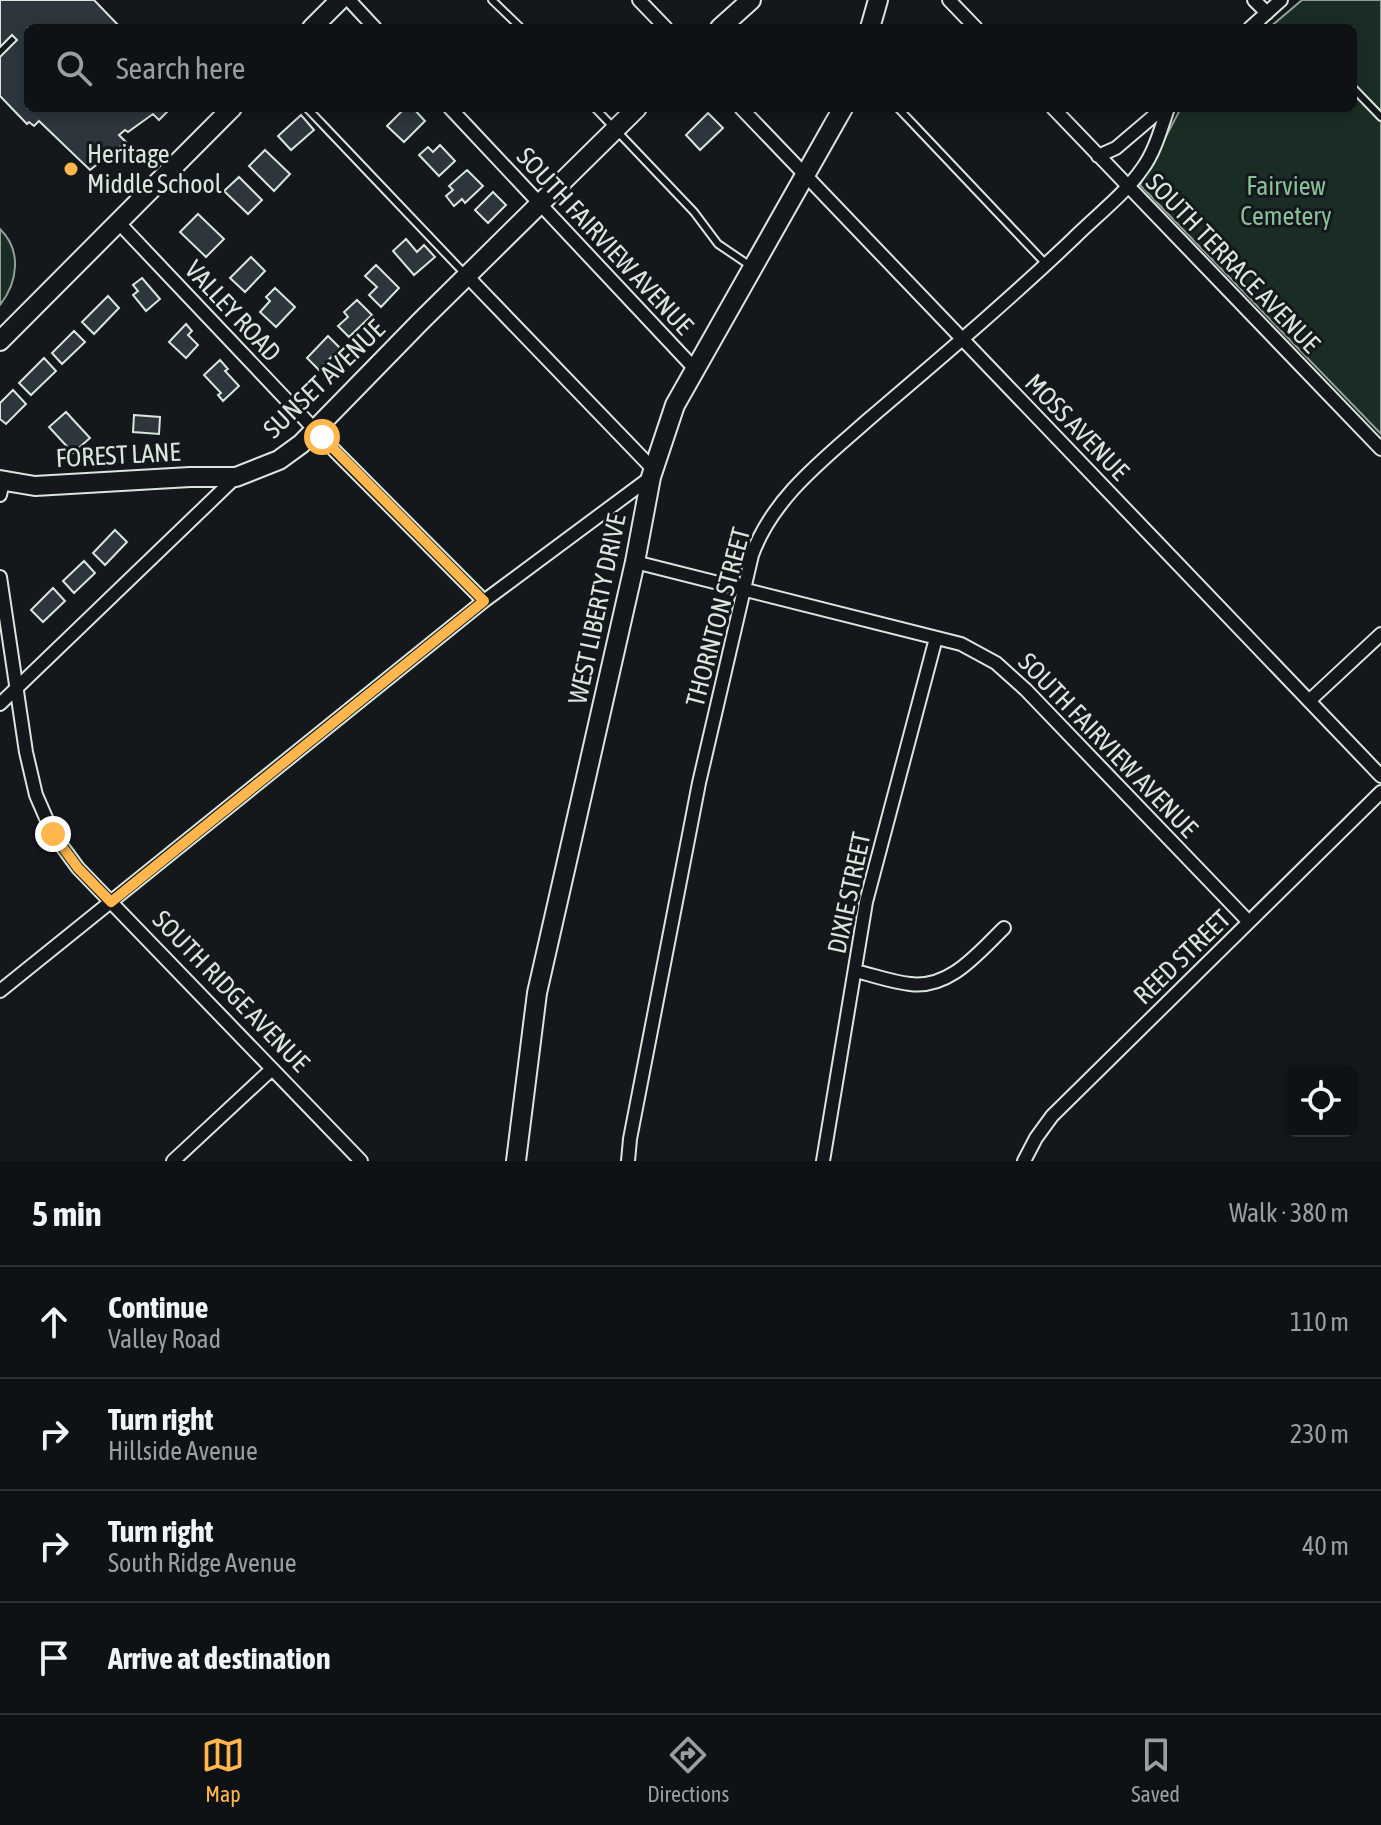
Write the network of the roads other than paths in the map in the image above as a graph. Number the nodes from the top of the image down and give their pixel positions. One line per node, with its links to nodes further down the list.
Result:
1 (340, 0): 11 (main road)
2 (349, 0): 12 (street)
3 (492, 0): 13 (lane)
4 (639, 0): 14 (street)
5 (751, 0): 15 (main road)
6 (878, 0): 16 (main road)
7 (949, 0): 17 (street)
8 (1254, 0): 10 (street)
9 (1281, 0): 10 (street)
10 (1267, 13): 18 (street)
11 (316, 24)
12 (371, 24)
13 (517, 24)
14 (662, 24)
15 (724, 24)
16 (871, 24)
17 (972, 24)
18 (1255, 24)
19 (1357, 92): 31 (lane)
20 (228, 112): 37 (main road)
21 (311, 112): 40 (lane)
22 (454, 112): 36 (street, SOUTH FAIRVIEW AVENUE)
23 (599, 112): 32 (lane)
24 (633, 112): 32 (main road, SUNSET AVENUE)
25 (745, 112): 34 (street, MOSS AVENUE)
26 (841, 112): 34 (main road, WEST LIBERTY DRIVE)
27 (902, 112): 38 (lane)
28 (1057, 112): 33 (street, SOUTH TERRACE AVENUE)
29 (1161, 112): 33 (street)
30 (1165, 112): 35 (street, THORNTON STREET)
31 (1381, 117)
32 (617, 129): 36 (main road, SUNSET AVENUE); 39 (lane)
33 (1098, 156): 35 (street, SOUTH TERRACE AVENUE)
34 (805, 176): 39 (main road, WEST LIBERTY DRIVE); 41 (street, MOSS AVENUE)
35 (1128, 186): 38 (street, THORNTON STREET); 45 (street, SOUTH TERRACE AVENUE)
36 (541, 204): 40 (main road, SUNSET AVENUE); 43 (street, SOUTH FAIRVIEW AVENUE)
37 (118, 222): 42 (main road); 44 (street, VALLEY ROAD)
38 (1046, 264): 41 (street, THORNTON STREET)
39 (753, 267): 43 (main road, WEST LIBERTY DRIVE)
40 (467, 276): 44 (main road, SUNSET AVENUE); 46 (street)
41 (962, 339): 51 (street, THORNTON STREET); 56 (street, MOSS AVENUE)
42 (0, 341)
43 (695, 369): 46 (main road, WEST LIBERTY DRIVE)
44 (315, 429): 47 (main road, SUNSET AVENUE); 52 (street, VALLEY ROAD)
45 (1381, 449)
46 (652, 473): 49 (main road, WEST LIBERTY DRIVE); 52 (street)
47 (236, 477): 48 (main road, FOREST LANE); 55 (street, SUNSET AVENUE)
48 (1, 486)
49 (635, 562): 51 (street, SOUTH FAIRVIEW AVENUE); 68 (main road, WEST LIBERTY DRIVE)
50 (0, 577): 55 (street, SOUTH RIDGE AVENUE)
51 (744, 588): 54 (street, SOUTH FAIRVIEW AVENUE); 69 (street, THORNTON STREET)
52 (484, 601): 60 (street)
53 (1381, 634): 56 (street)
54 (936, 638): 61 (street, SOUTH FAIRVIEW AVENUE); 63 (street, DIXIE STREET)
55 (16, 689): 57 (street, SUNSET AVENUE); 60 (street, SOUTH RIDGE AVENUE)
56 (1309, 701): 58 (street, MOSS AVENUE)
57 (0, 704)
58 (1381, 776)
59 (1381, 792): 61 (street, REED STREET)
60 (111, 902): 64 (street); 65 (street, SOUTH RIDGE AVENUE)
61 (1249, 922): 71 (street, REED STREET)
62 (1004, 928): 63 (street)
63 (855, 971): 70 (street, DIXIE STREET)
64 (0, 991)
65 (271, 1070): 66 (street); 67 (street, SOUTH RIDGE AVENUE)
66 (173, 1161)
67 (361, 1161)
68 (516, 1161)
69 (628, 1161)
70 (823, 1161)
71 (1024, 1161)

